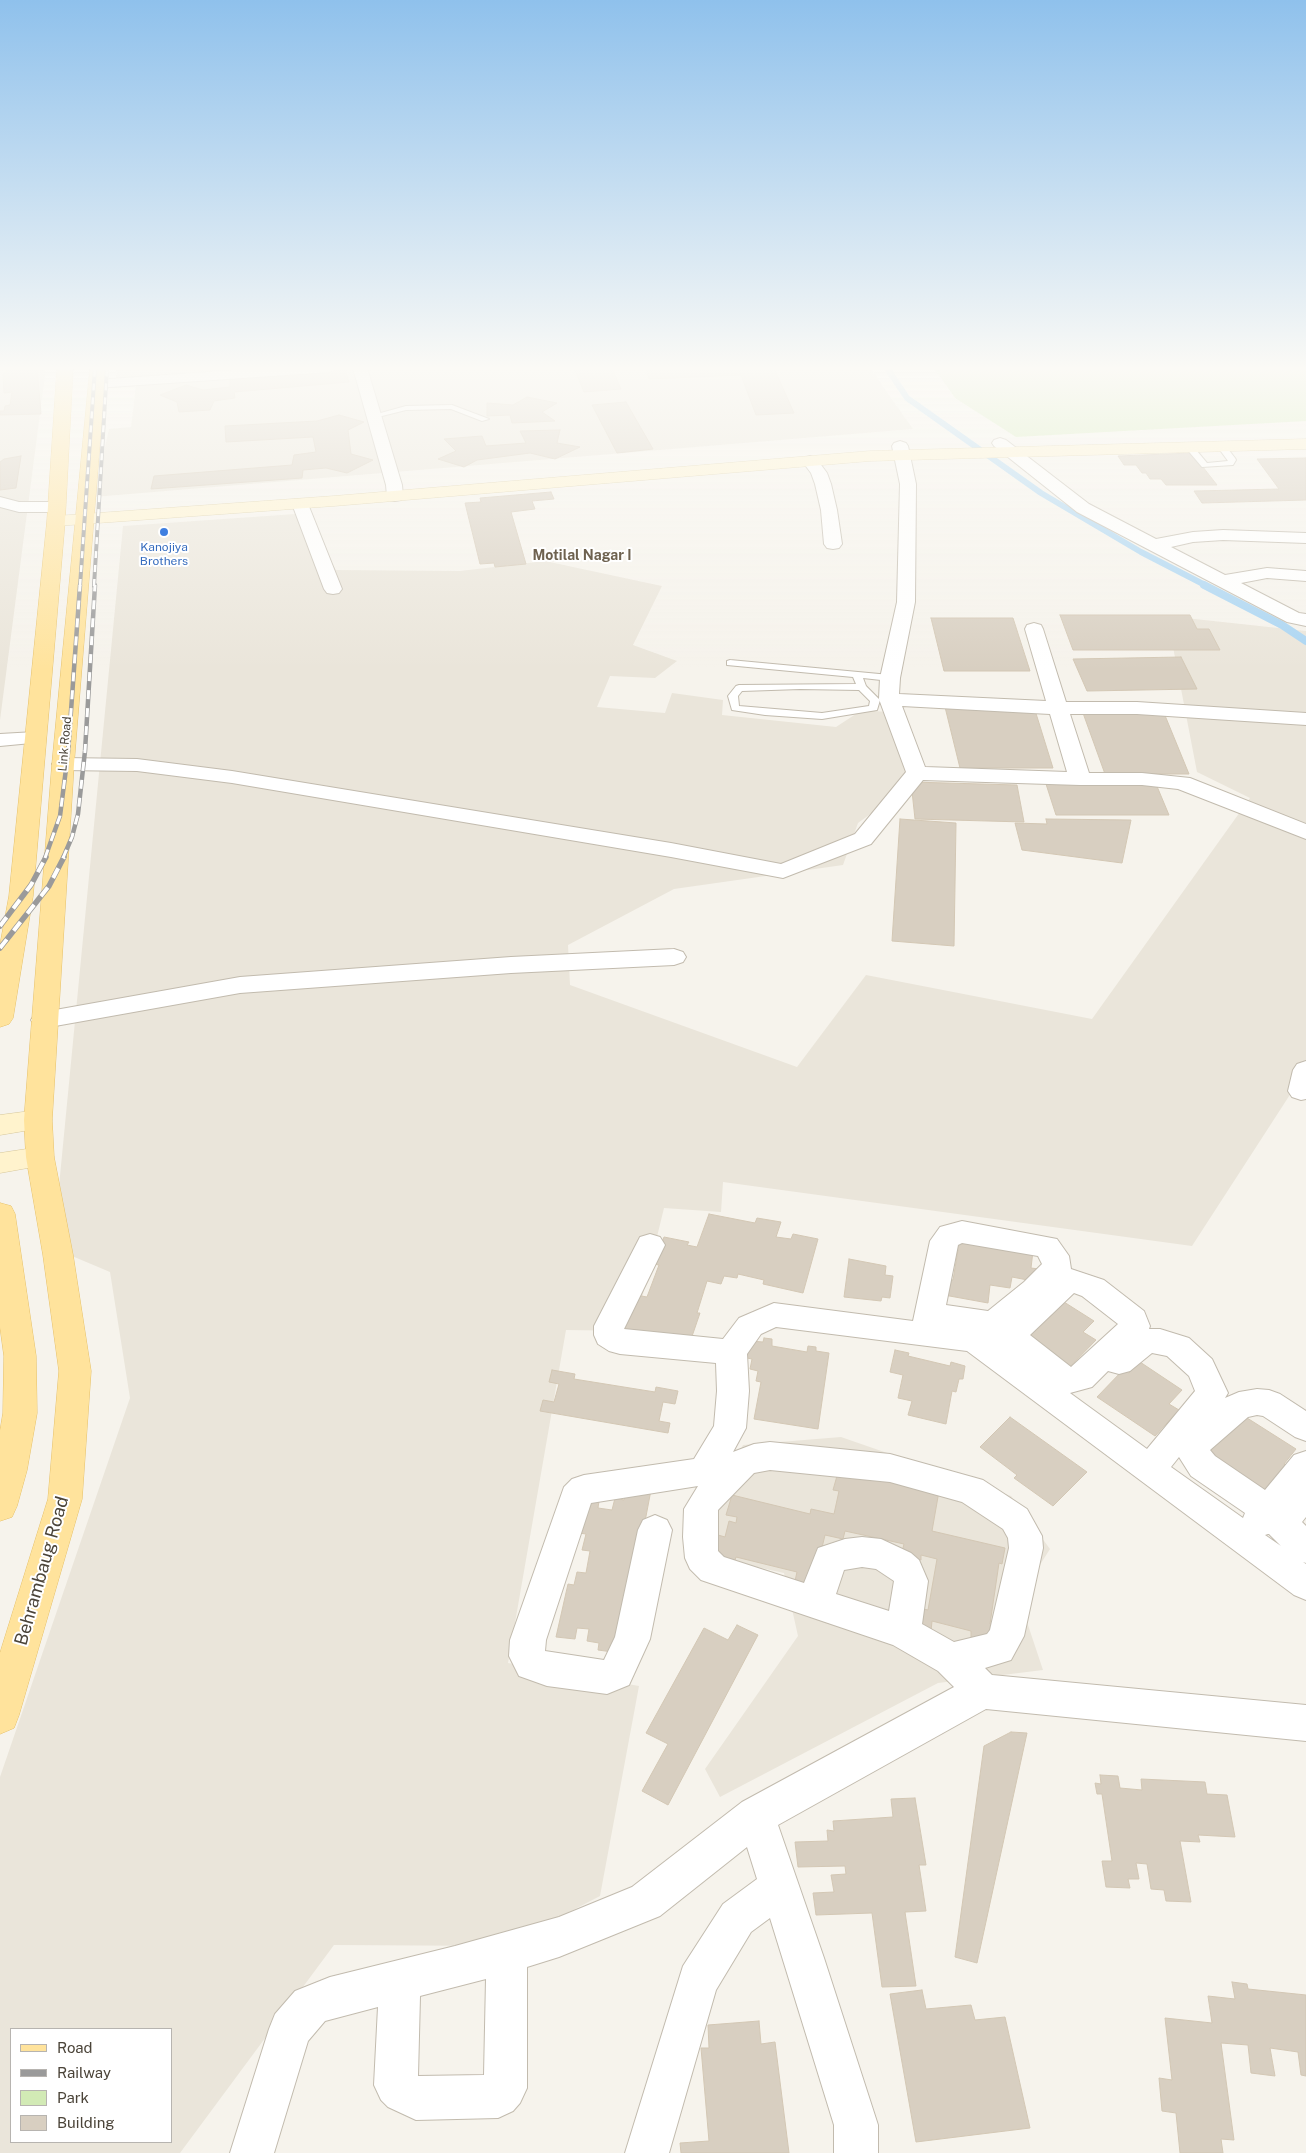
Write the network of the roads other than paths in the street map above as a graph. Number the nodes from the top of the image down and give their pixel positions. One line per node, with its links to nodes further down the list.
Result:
1 (59, 468): 12 (main road)
2 (90, 468): 13 (main road, Link Road)
3 (388, 468): 9 (street)
4 (637, 468): 9 (street)
5 (706, 468): 9 (street)
6 (816, 468): 15 (street)
7 (905, 468): 24 (street)
8 (1029, 468): 16 (street)
9 (394, 491): 11 (street); 13 (street)
10 (0, 502): 12 (street)
11 (300, 504): 13 (street); 19 (street)
12 (56, 513): 13 (street); 29 (main road)
13 (86, 514): 31 (main road, Link Road)
14 (1306, 538): 16 (street)
15 (832, 544)
16 (1153, 545): 18 (street)
17 (1306, 576): 18 (street)
18 (1223, 581): 20 (street)
19 (333, 589)
20 (1306, 620)
21 (1034, 628): 27 (street)
22 (730, 663): 23 (lane)
23 (857, 675): 24 (lane); 25 (lane)
24 (890, 678): 26 (street)
25 (862, 687): 25 (lane)
26 (888, 699): 27 (street); 32 (street)
27 (1058, 708): 28 (street); 33 (street)
28 (1306, 719)
29 (35, 738): 30 (street); 36 (main road)
30 (0, 740)
31 (63, 764): 32 (street); 37 (main road, Link Road)
32 (917, 773): 33 (street)
33 (1080, 779): 34 (street)
34 (1306, 832)
35 (674, 957): 37 (street)
36 (0, 1018)
37 (44, 1020): 38 (main road, Link Road)
38 (38, 1120): 39 (street); 40 (main road, Behrambaug Road)
39 (0, 1125)
40 (40, 1157): 41 (street); 62 (main road, Behrambaug Road)
41 (0, 1163)
42 (2, 1245): 52 (main road)
43 (650, 1245): 46 (street)
44 (927, 1325): 45 (street); 45 (street); 46 (street)
45 (992, 1338): 47 (street)
46 (731, 1352): 54 (street)
47 (1067, 1408): 50 (street); 50 (street)
48 (1306, 1428): 53 (street)
49 (1306, 1465): 53 (street)
50 (1150, 1470): 55 (street)
51 (1306, 1494): 53 (street)
52 (1, 1502)
53 (1274, 1516): 55 (street); 56 (street)
54 (655, 1530)
55 (1250, 1543): 57 (street)
56 (1306, 1548)
57 (1306, 1584)
58 (815, 1604): 59 (street); 59 (street); 60 (street)
59 (903, 1632): 60 (street)
60 (951, 1659): 61 (street)
61 (983, 1691): 63 (street); 64 (street)
62 (0, 1715)
63 (1306, 1723)
64 (756, 1816): 65 (street); 66 (street)
65 (780, 1886): 69 (street); 70 (street)
66 (507, 1952): 67 (street); 67 (street)
67 (400, 1980): 68 (street)
68 (252, 2153)
69 (647, 2153)
70 (856, 2153)

